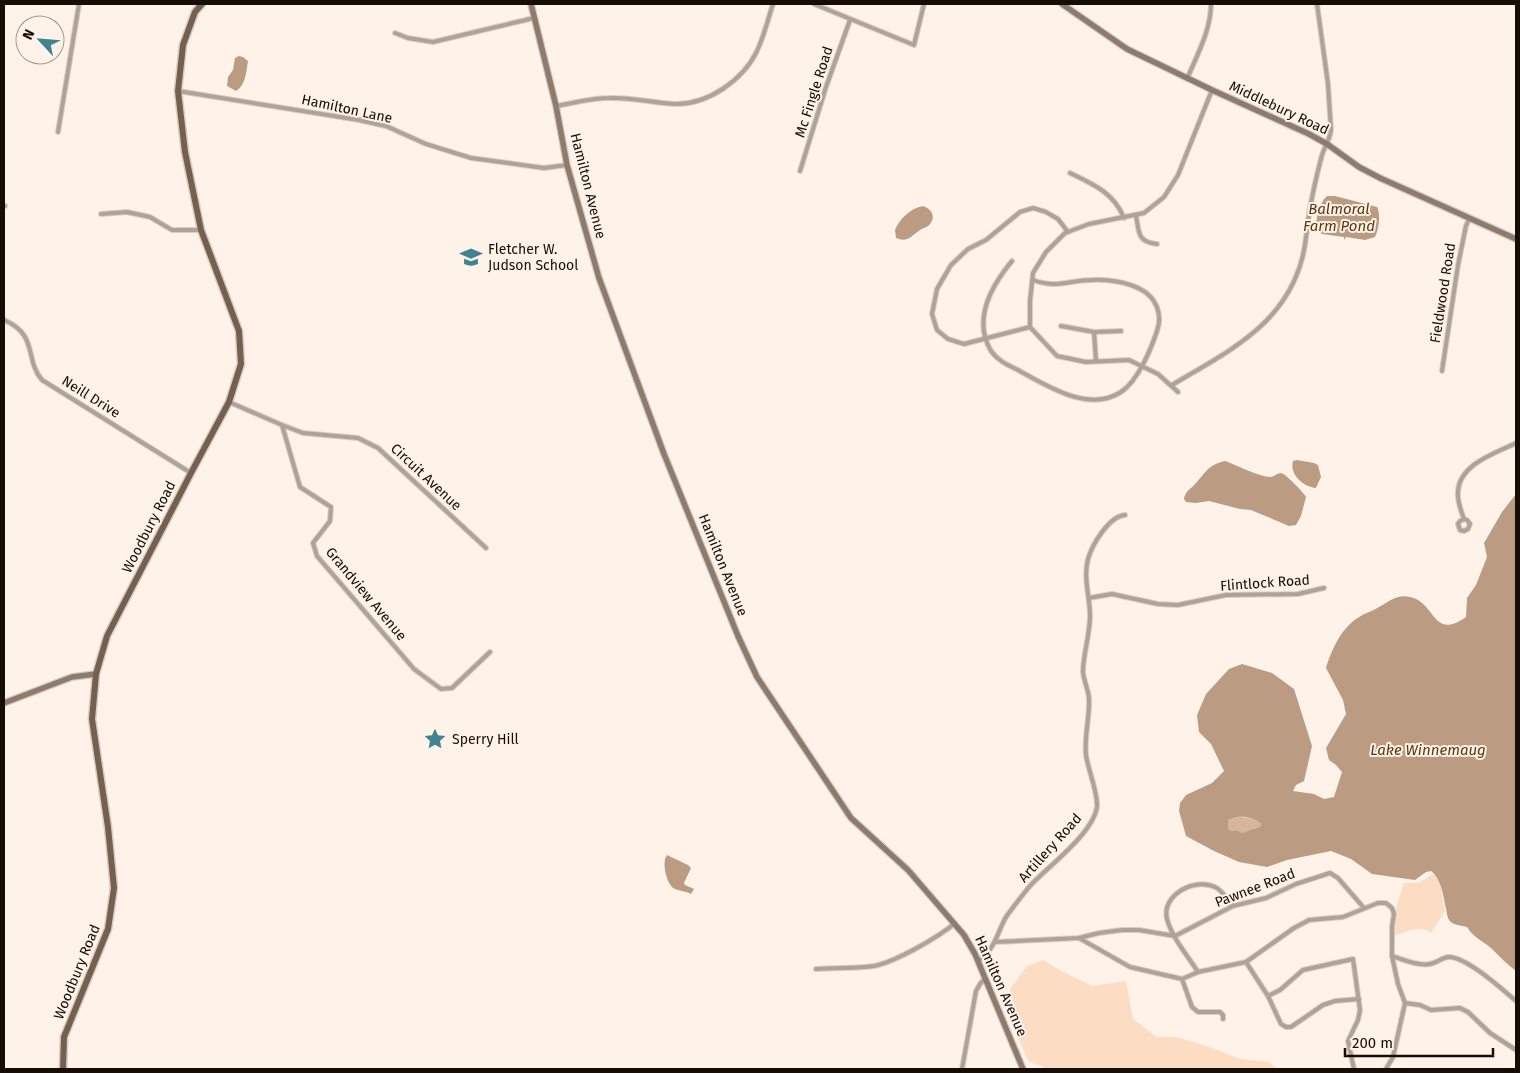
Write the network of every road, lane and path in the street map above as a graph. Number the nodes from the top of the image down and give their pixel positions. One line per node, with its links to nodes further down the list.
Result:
1 (78, 4): 17 (street)
2 (202, 4): 15 (main road, Woodbury Road)
3 (532, 4): 10 (street, Hamilton Avenue)
4 (773, 4): 16 (street)
5 (814, 4): 11 (street)
6 (924, 4): 11 (street)
7 (1062, 4): 13 (street, Middlebury Road)
8 (1211, 4): 13 (street)
9 (1317, 4): 18 (street)
10 (534, 18): 12 (street); 16 (street, Hamilton Avenue)
11 (850, 20): 20 (street, Mc Fingle Road)
12 (394, 33)
13 (1187, 79): 14 (street, Middlebury Road)
14 (1212, 90): 18 (street, Middlebury Road); 23 (street)
15 (178, 91): 19 (street, Hamilton Lane); 26 (main road, Woodbury Road)
16 (556, 106): 19 (street, Hamilton Avenue)
17 (58, 132)
18 (1327, 144): 25 (street, Middlebury Road); 41 (street)
19 (567, 165): 57 (street, Hamilton Avenue)
20 (800, 171)
21 (1070, 173): 24 (street)
22 (101, 214): 26 (street)
23 (1136, 215): 24 (street); 29 (street)
24 (1124, 218): 27 (street)
25 (1469, 219): 28 (street, Middlebury Road); 40 (street, Fieldwood Road)
26 (201, 230): 43 (main road, Woodbury Road)
27 (1068, 232): 31 (street); 37 (street)
28 (1516, 238)
29 (1157, 244)
30 (1012, 261): 37 (street)
31 (1032, 280): 34 (street); 39 (street)
32 (4, 320): 46 (street, Neill Drive)
33 (1061, 326): 36 (street)
34 (1030, 327): 37 (street); 38 (street)
35 (1121, 331): 36 (street)
36 (1094, 332): 38 (street)
37 (986, 338): 39 (street)
38 (1096, 361): 39 (street)
39 (1142, 366): 41 (street)
40 (1442, 371)
41 (1172, 386): 42 (street)
42 (1178, 392)
43 (229, 402): 44 (street, Circuit Avenue); 46 (main road, Woodbury Road)
44 (282, 425): 49 (street, Circuit Avenue); 52 (street, Grandview Avenue)
45 (1516, 443): 48 (street)
46 (191, 473): 53 (main road, Woodbury Road)
47 (1125, 515): 51 (street, Artillery Road)
48 (1464, 519)
49 (486, 548)
50 (1324, 588): 51 (street, Flintlock Road)
51 (1089, 598): 60 (street, Artillery Road)
52 (490, 652)
53 (96, 674): 54 (street); 74 (main road, Woodbury Road)
54 (4, 702)
55 (1233, 906): 56 (street, Pawnee Road); 58 (street, Pawnee Road); 58 (street)
56 (1364, 908): 61 (street); 63 (street)
57 (955, 923): 62 (street, Hamilton Avenue); 64 (street)
58 (1175, 936): 59 (street); 65 (street)
59 (1079, 938): 60 (street); 67 (street)
60 (995, 942): 62 (street, Artillery Road)
61 (1392, 956): 70 (street); 71 (street)
62 (978, 960): 66 (street, Hamilton Avenue)
63 (1246, 962): 65 (street); 68 (street)
64 (816, 969)
65 (1198, 972): 67 (street)
66 (985, 978): 75 (street); 76 (street, Hamilton Avenue)
67 (1182, 979): 72 (street)
68 (1268, 996): 69 (street); 69 (street)
69 (1358, 999): 77 (street)
70 (1516, 1001)
71 (1405, 1003): 73 (street); 78 (street)
72 (1223, 1019)
73 (1516, 1050)
74 (63, 1069)
75 (962, 1069)
76 (1023, 1069)
77 (1354, 1069)
78 (1386, 1069)

